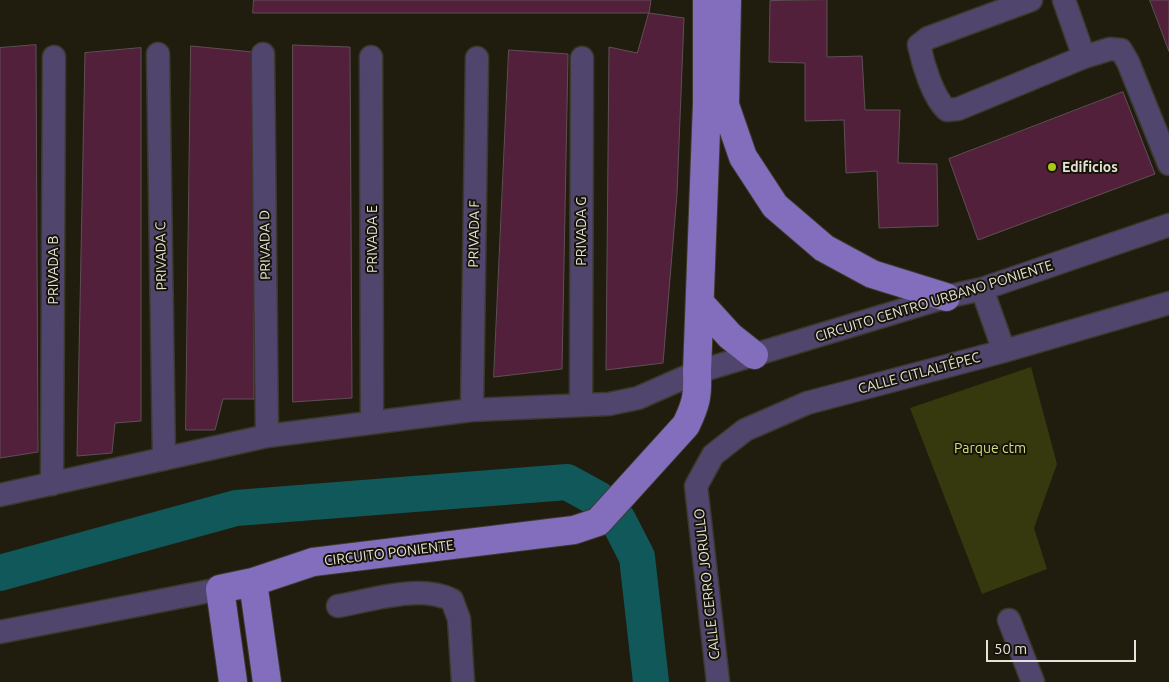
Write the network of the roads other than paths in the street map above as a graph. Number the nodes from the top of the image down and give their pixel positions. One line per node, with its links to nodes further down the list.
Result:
1 (707, 0): 17 (main road, CIRCUITO PONIENTE)
2 (727, 0): 15 (main road)
3 (1031, 0): 9 (street)
4 (1064, 0): 9 (street)
5 (158, 54): 25 (street, PRIVADA C)
6 (263, 54): 24 (street, PRIVADA D)
7 (54, 57): 26 (street, PRIVADA B)
8 (371, 57): 23 (street, PRIVADA E)
9 (1084, 57): 12 (street)
10 (477, 58): 22 (street, PRIVADA F)
11 (582, 58): 21 (street, PRIVADA G)
12 (1169, 164)
13 (1169, 225): 14 (street, CIRCUITO CENTRO URBANO PONIENTE)
14 (982, 289): 15 (street, CIRCUITO CENTRO URBANO PONIENTE); 18 (street)
15 (946, 297): 19 (street, CIRCUITO CENTRO URBANO PONIENTE)
16 (1169, 302): 18 (street, CALLE CITLALTÉPEC)
17 (700, 303): 19 (main road); 20 (main road, CIRCUITO PONIENTE)
18 (1004, 350): 27 (street, CALLE CITLALTÉPEC)
19 (754, 355): 20 (street, CIRCUITO CENTRO URBANO PONIENTE)
20 (697, 372): 21 (street, CIRCUITO CENTRO URBANO PONIENTE); 29 (main road, CIRCUITO PONIENTE)
21 (581, 405): 22 (street, CIRCUITO CENTRO URBANO PONIENTE)
22 (472, 410): 23 (street, CIRCUITO CENTRO URBANO PONIENTE)
23 (372, 422): 24 (street, CIRCUITO CENTRO URBANO PONIENTE)
24 (266, 436): 25 (street, CIRCUITO CENTRO URBANO PONIENTE)
25 (164, 459): 26 (street, CIRCUITO CENTRO URBANO PONIENTE)
26 (52, 484): 28 (street, CIRCUITO CENTRO URBANO PONIENTE)
27 (696, 486): 37 (street, CALLE CERRO JORULLO)
28 (0, 495)
29 (253, 582): 30 (main road, CIRCUITO PONIENTE); 35 (main road)
30 (220, 589): 33 (street, CIRCUITO PONIENTE); 34 (main road)
31 (338, 606): 36 (street)
32 (1009, 620): 38 (street)
33 (0, 632)
34 (233, 682)
35 (267, 682)
36 (463, 682)
37 (718, 682)
38 (1033, 682)

